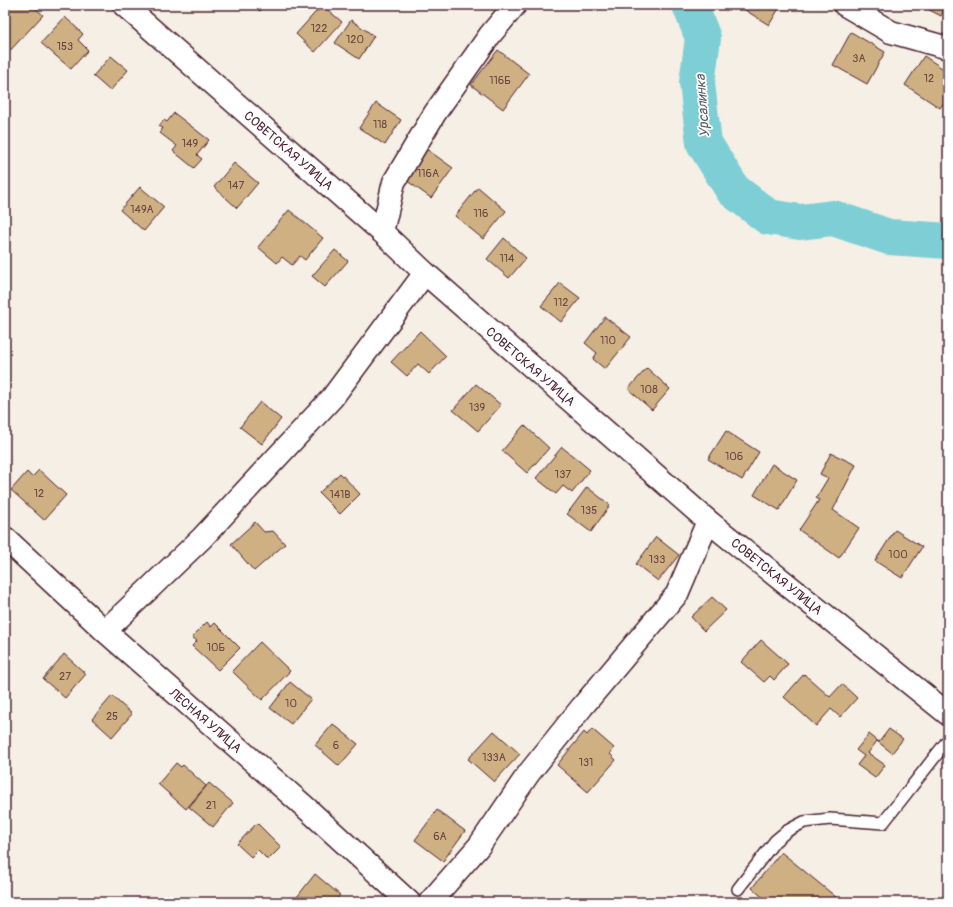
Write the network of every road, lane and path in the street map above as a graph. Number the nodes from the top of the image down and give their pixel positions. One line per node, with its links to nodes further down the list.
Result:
1 (124, 5): 5 (street, СОВЕТСКАЯ УЛИЦА)
2 (514, 5): 5 (street)
3 (844, 5): 4 (street)
4 (948, 48)
5 (382, 232): 6 (street, СОВЕТСКАЯ УЛИЦА)
6 (425, 274): 7 (street, СОВЕТСКАЯ УЛИЦА); 9 (street)
7 (708, 521): 10 (street, СОВЕТСКАЯ УЛИЦА); 14 (street)
8 (5, 538): 9 (street, ЛЕСНАЯ УЛИЦА)
9 (105, 631): 13 (street, ЛЕСНАЯ УЛИЦА)
10 (948, 714)
11 (948, 740): 12 (lane)
12 (738, 889)
13 (409, 902)
14 (430, 902)

